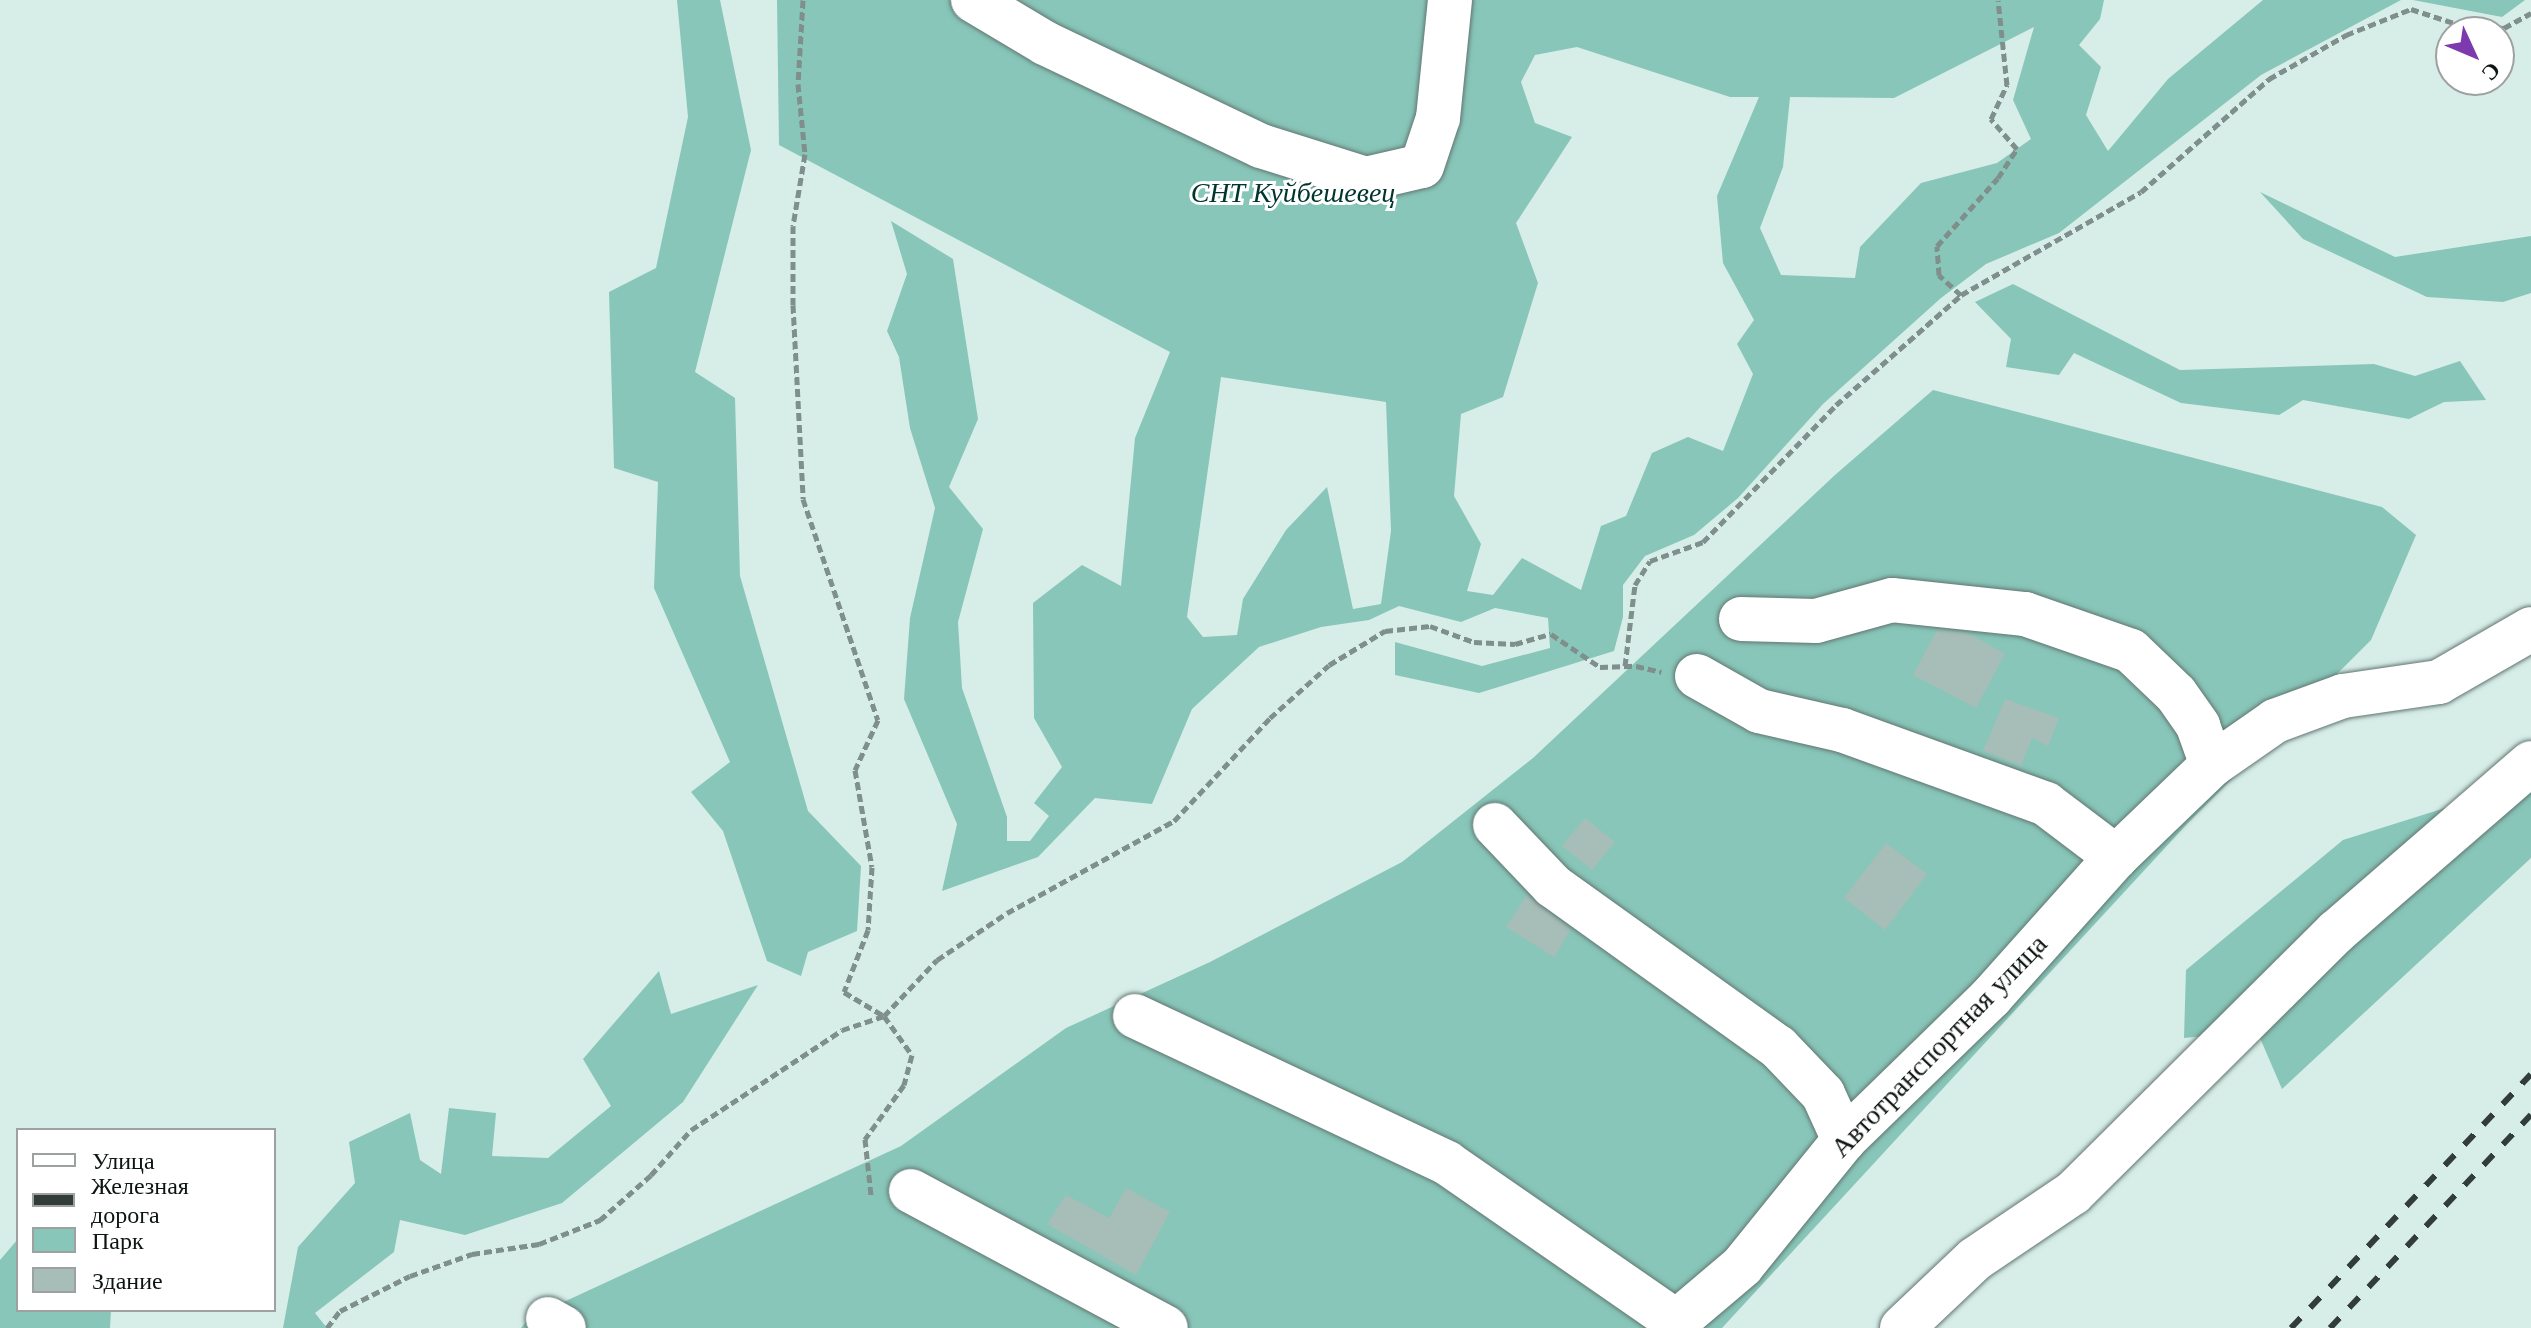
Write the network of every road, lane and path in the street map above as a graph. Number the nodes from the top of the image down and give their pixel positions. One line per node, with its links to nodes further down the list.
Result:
1 (803, 0): 15 (path)
2 (973, 0): 3 (street)
3 (1450, 0)
4 (1998, 0): 6 (path)
5 (2531, 13): 6 (path)
6 (1961, 295): 9 (path)
7 (1741, 619): 12 (street)
8 (2531, 629): 12 (street, Автотранспортная улица)
9 (1625, 666): 10 (path); 15 (path)
10 (1697, 676): 14 (street)
11 (2531, 763): 22 (street)
12 (2212, 765): 14 (street, Автотранспортная улица)
13 (1495, 825): 17 (street)
14 (2116, 857): 17 (street, Автотранспортная улица)
15 (884, 1016): 18 (path); 20 (path)
16 (1135, 1016): 19 (street)
17 (1844, 1140): 19 (street, Автотранспортная улица)
18 (911, 1191): 21 (street)
19 (1672, 1324)
20 (327, 1328)
21 (1166, 1328)
22 (1902, 1328)

